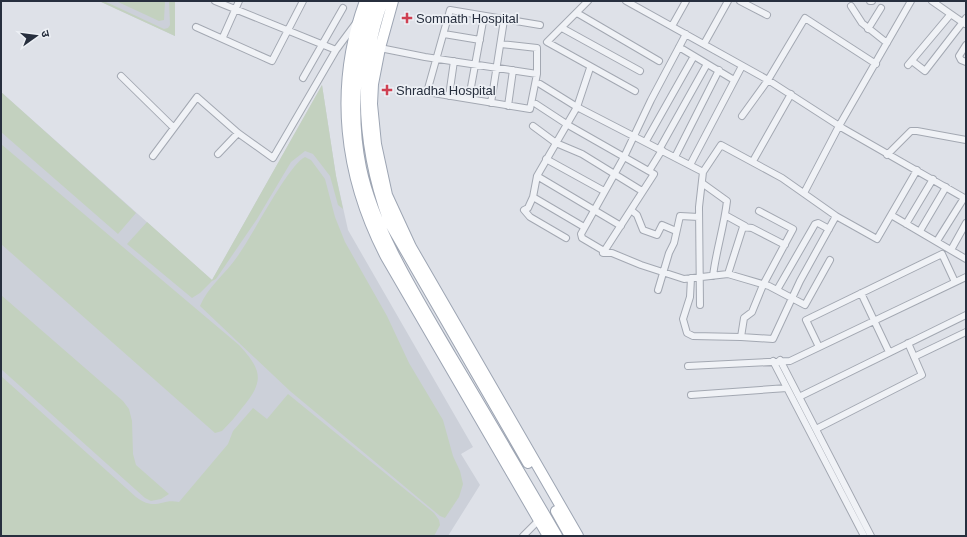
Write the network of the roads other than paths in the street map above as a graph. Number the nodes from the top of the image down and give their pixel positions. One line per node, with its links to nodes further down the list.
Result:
1 (216, 1): 18 (street)
2 (239, 1): 18 (street)
3 (365, 1): 23 (main road)
4 (374, 1): 154 (main road)
5 (383, 1): 155 (main road)
6 (393, 1): 42 (main road)
7 (588, 1): 19 (street)
8 (626, 1): 28 (street)
9 (686, 1): 28 (street)
10 (728, 1): 39 (street)
11 (740, 1): 20 (street)
12 (910, 1): 36 (street)
13 (932, 1): 21 (street)
14 (301, 2): 30 (street)
15 (851, 6): 31 (street)
16 (343, 8): 37 (street)
17 (881, 8): 31 (street)
18 (236, 10): 30 (street); 34 (street)
19 (577, 13): 29 (street); 47 (street)
20 (767, 15)
21 (950, 15): 25 (street); 25 (street)
22 (484, 16): 24 (street); 32 (street); 35 (street)
23 (359, 20): 43 (street); 154 (main road)
24 (504, 20): 26 (street); 38 (street)
25 (965, 22)
26 (540, 25)
27 (196, 26): 34 (street)
28 (672, 26): 33 (street)
29 (562, 28): 54 (street); 57 (street)
30 (288, 29): 34 (street); 37 (street)
31 (868, 29): 36 (street)
32 (444, 34): 35 (street); 45 (street)
33 (686, 34): 39 (street); 41 (street)
34 (223, 38)
35 (480, 40): 49 (street)
36 (887, 43): 51 (street)
37 (322, 44): 43 (street); 60 (street)
38 (501, 44): 53 (street); 58 (street)
39 (704, 44): 52 (street)
40 (966, 44): 48 (street)
41 (679, 47): 44 (street); 78 (street)
42 (380, 48): 45 (street); 155 (main road)
43 (336, 50): 77 (street)
44 (694, 56): 50 (street); 80 (street)
45 (436, 58): 46 (street); 66 (street)
46 (454, 60): 49 (street); 66 (street)
47 (659, 60)
48 (966, 62)
49 (476, 64): 53 (street); 67 (street)
50 (707, 64): 56 (street); 82 (street)
51 (876, 64): 62 (street); 75 (street)
52 (742, 66): 61 (street); 62 (street)
53 (496, 67): 55 (street); 68 (street)
54 (590, 68): 64 (street); 71 (street)
55 (513, 70): 58 (street); 70 (street)
56 (719, 70): 61 (street); 87 (street)
57 (640, 71)
58 (537, 74): 70 (street)
59 (121, 76): 76 (street)
60 (303, 78)
61 (734, 80): 90 (street)
62 (768, 80): 65 (street); 72 (street)
63 (540, 84): 71 (street)
64 (634, 91)
65 (791, 94): 75 (street); 89 (street)
66 (449, 96): 67 (street)
67 (469, 98): 68 (street)
68 (491, 102): 70 (street)
69 (536, 104): 73 (street)
70 (508, 106)
71 (577, 107): 73 (street); 78 (street)
72 (742, 116)
73 (568, 125): 81 (street); 86 (street)
74 (532, 126): 81 (street)
75 (839, 126): 84 (street); 101 (street)
76 (173, 127): 77 (street); 85 (street)
77 (238, 133): 83 (street)
78 (633, 136): 80 (street); 86 (street)
79 (966, 140): 84 (street)
80 (646, 141): 82 (street)
81 (556, 143): 88 (street); 94 (street)
82 (661, 149): 87 (street); 92 (street)
83 (218, 154)
84 (887, 155): 91 (street)
85 (153, 156)
86 (624, 157): 92 (street); 94 (street)
87 (675, 157): 90 (street)
88 (546, 159): 95 (street); 99 (street)
89 (753, 161): 93 (street); 101 (street)
90 (690, 164): 93 (street)
91 (917, 170): 96 (street); 108 (street)
92 (649, 171): 100 (street)
93 (703, 172): 97 (street)
94 (615, 173): 99 (street); 100 (street)
95 (537, 176): 102 (street); 104 (street)
96 (933, 179): 98 (street); 112 (street)
97 (702, 183): 107 (street); 109 (street)
98 (946, 187): 103 (street); 118 (street)
99 (604, 191): 104 (street)
100 (642, 191): 105 (street)
101 (804, 193): 110 (street)
102 (533, 197): 115 (street); 119 (street)
103 (965, 198): 120 (street)
104 (594, 208): 113 (street); 115 (street)
105 (631, 210): 113 (street); 117 (street)
106 (759, 211): 121 (street)
107 (726, 215): 114 (street); 128 (street)
108 (891, 215): 110 (street); 112 (street)
109 (699, 216): 117 (street); 131 (street)
110 (836, 216): 116 (street)
111 (966, 223): 122 (street)
112 (906, 224): 118 (street)
113 (621, 226): 123 (street)
114 (745, 226): 121 (street); 127 (street)
115 (584, 227): 123 (street)
116 (829, 229): 135 (street); 137 (street)
117 (676, 230): 126 (street)
118 (920, 231): 120 (street)
119 (566, 238)
120 (937, 241): 122 (street)
121 (785, 245): 133 (street)
122 (951, 250): 124 (street)
123 (604, 251): 126 (street)
124 (965, 257)
125 (830, 260): 137 (street)
126 (663, 271): 130 (street); 134 (street)
127 (728, 274): 128 (street); 133 (street)
128 (713, 276): 131 (street)
129 (966, 277): 132 (street)
130 (691, 278): 131 (street); 142 (street)
131 (700, 278): 138 (street)
132 (955, 282): 136 (street); 140 (street)
133 (763, 285): 135 (street); 142 (street)
134 (658, 290)
135 (777, 290): 137 (street)
136 (861, 293): 140 (street); 144 (street)
137 (792, 298): 142 (street)
138 (700, 305)
139 (966, 315): 143 (street)
140 (875, 320): 144 (street); 145 (street)
141 (966, 332): 146 (street)
142 (740, 337)
143 (908, 343): 145 (street); 146 (street)
144 (819, 347): 148 (street)
145 (889, 352): 152 (street)
146 (914, 357): 153 (street)
147 (773, 360): 148 (street); 149 (street); 150 (street)
148 (780, 360): 152 (street)
149 (688, 366)
150 (787, 388): 151 (street); 161 (street)
151 (691, 395)
152 (799, 397): 153 (street)
153 (816, 429): 162 (street)
154 (542, 521): 156 (street); 157 (main road); 158 (main road)
155 (566, 523): 159 (main road); 160 (main road)
156 (523, 536)
157 (548, 536)
158 (557, 536)
159 (570, 536)
160 (578, 536)
161 (864, 536)
162 (871, 536)

